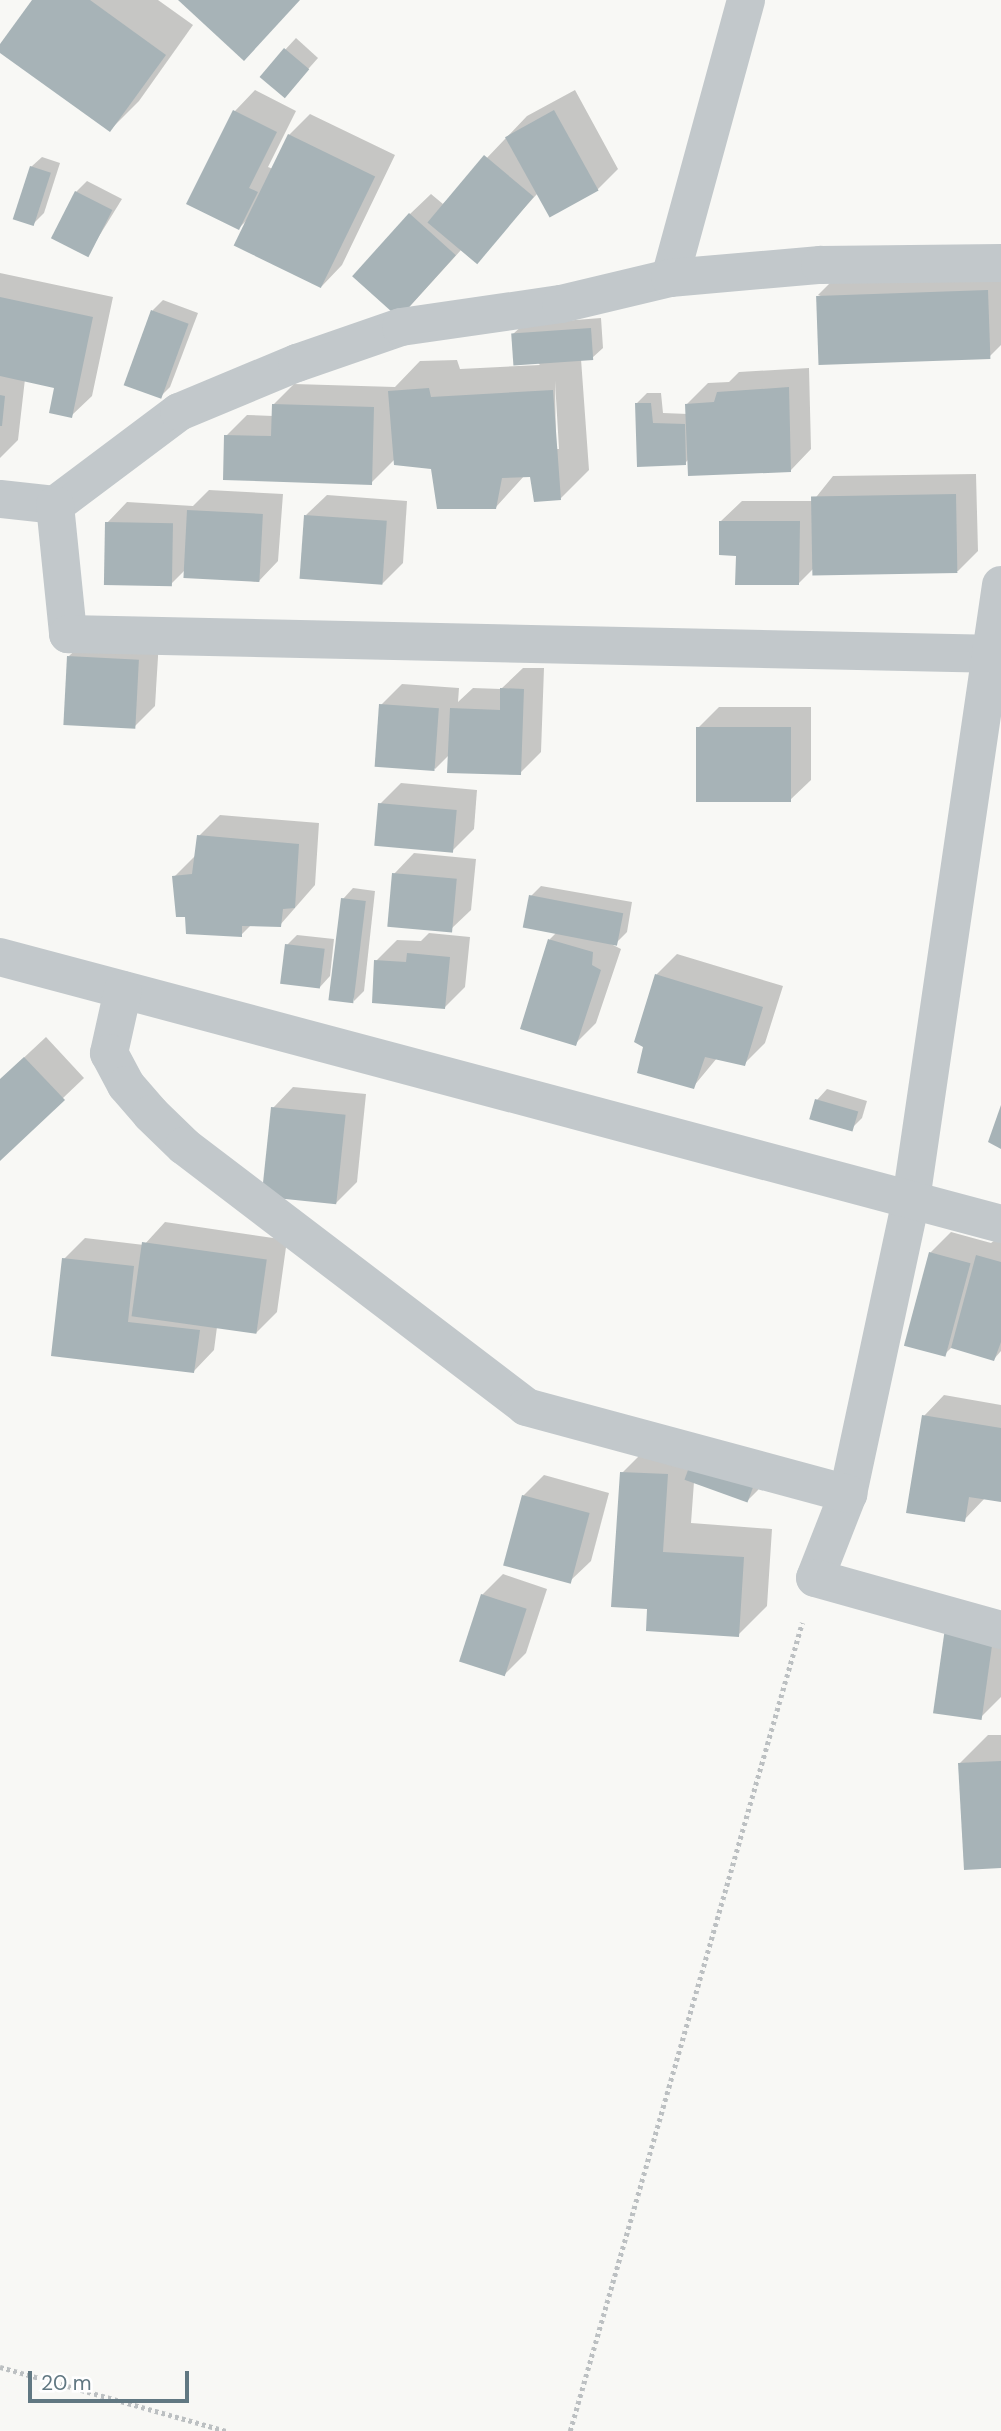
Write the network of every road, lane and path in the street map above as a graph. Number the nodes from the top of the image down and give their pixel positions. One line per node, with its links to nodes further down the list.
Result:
1 (746, 0): 3 (street)
2 (1001, 263): 3 (street)
3 (670, 278): 5 (street)
4 (0, 499): 5 (street)
5 (55, 505): 7 (street)
6 (1001, 585): 7 (street)
7 (995, 653): 10 (street)
8 (0, 957): 9 (street)
9 (123, 990): 10 (street); 12 (street)
10 (911, 1200): 11 (street); 12 (street)
11 (1001, 1224)
12 (848, 1494): 13 (street)
13 (815, 1578): 14 (street); 17 (path)
14 (1001, 1630)
15 (0, 2367): 16 (path)
16 (226, 2431)
17 (569, 2431)

